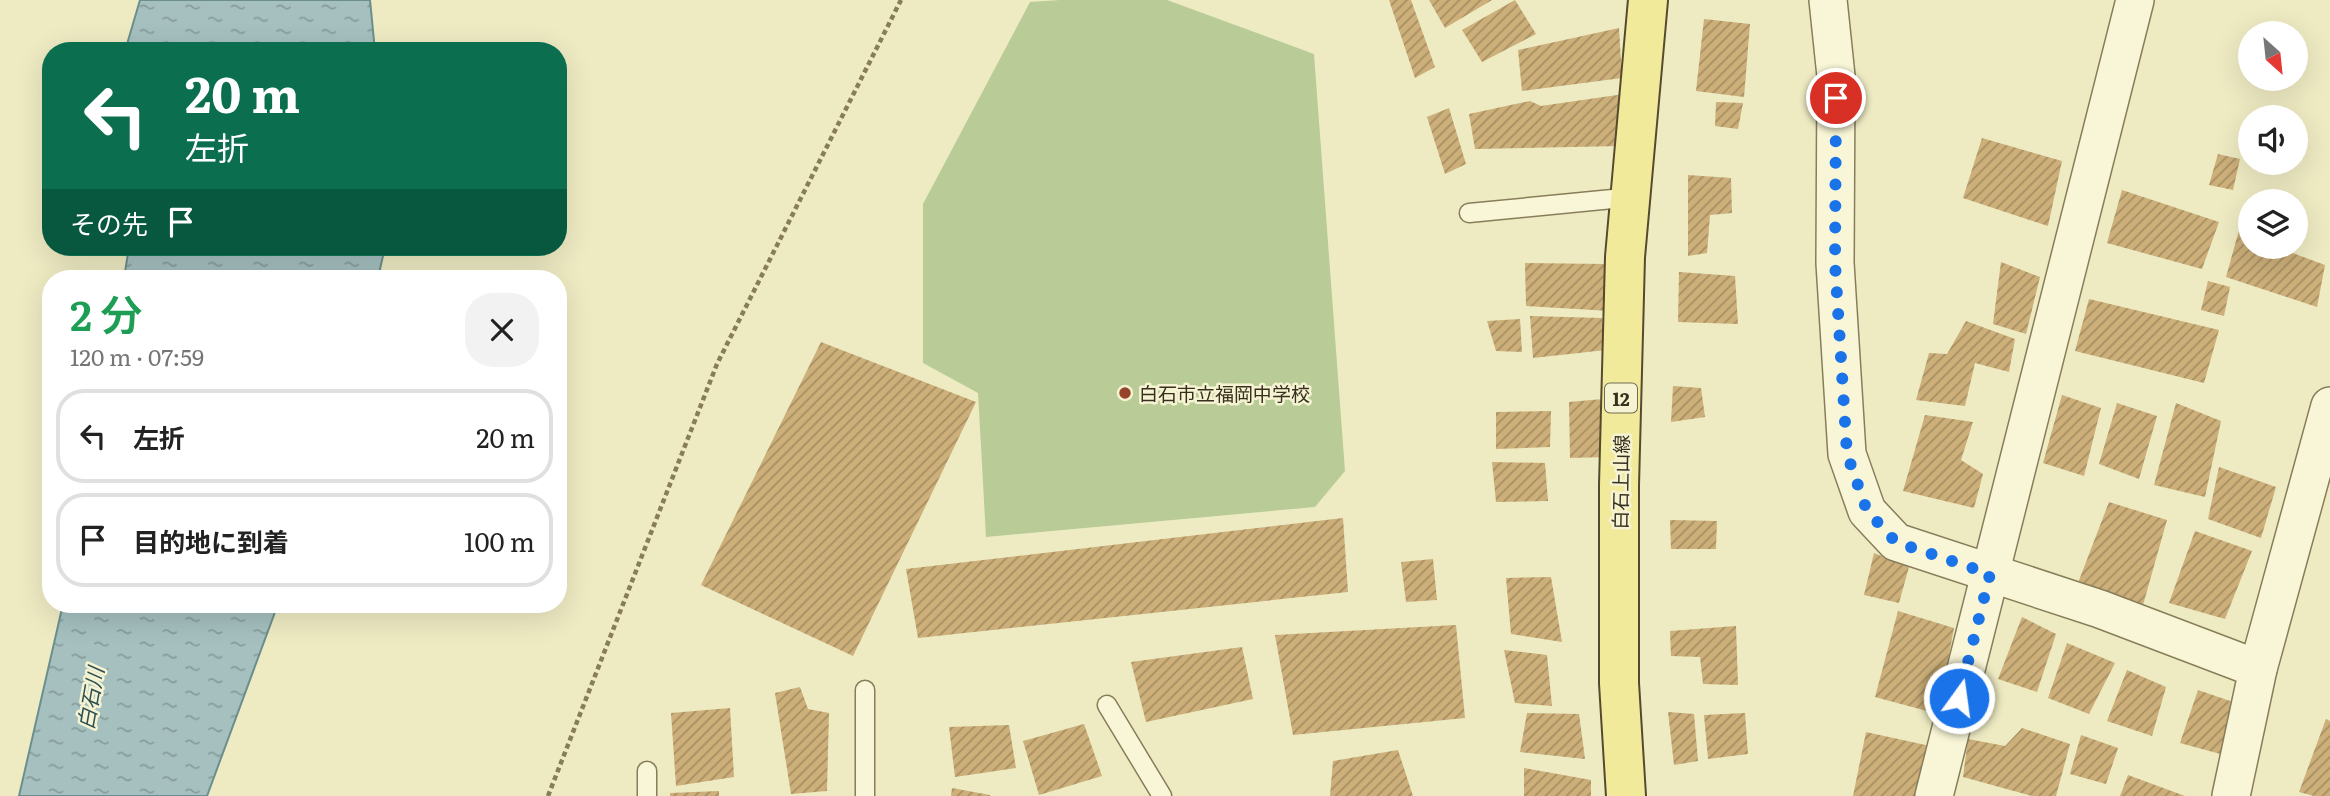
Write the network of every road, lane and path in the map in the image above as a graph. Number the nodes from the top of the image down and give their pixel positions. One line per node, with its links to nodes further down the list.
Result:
1 (901, 0): 13 (path)
2 (1648, 0): 5 (main road, 白石上山線 / 12)
3 (1828, 0): 8 (street)
4 (2135, 0): 8 (street)
5 (1633, 197): 6 (lane); 17 (main road, 白石上山線 / 12)
6 (1469, 213)
7 (2330, 406): 9 (street)
8 (1990, 574): 9 (street); 18 (street)
9 (2258, 669): 19 (street)
10 (865, 690): 15 (lane)
11 (1107, 705): 16 (lane)
12 (648, 771): 14 (lane)
13 (548, 796)
14 (647, 796)
15 (865, 796)
16 (1162, 796)
17 (1626, 796)
18 (1934, 796)
19 (2231, 796)

